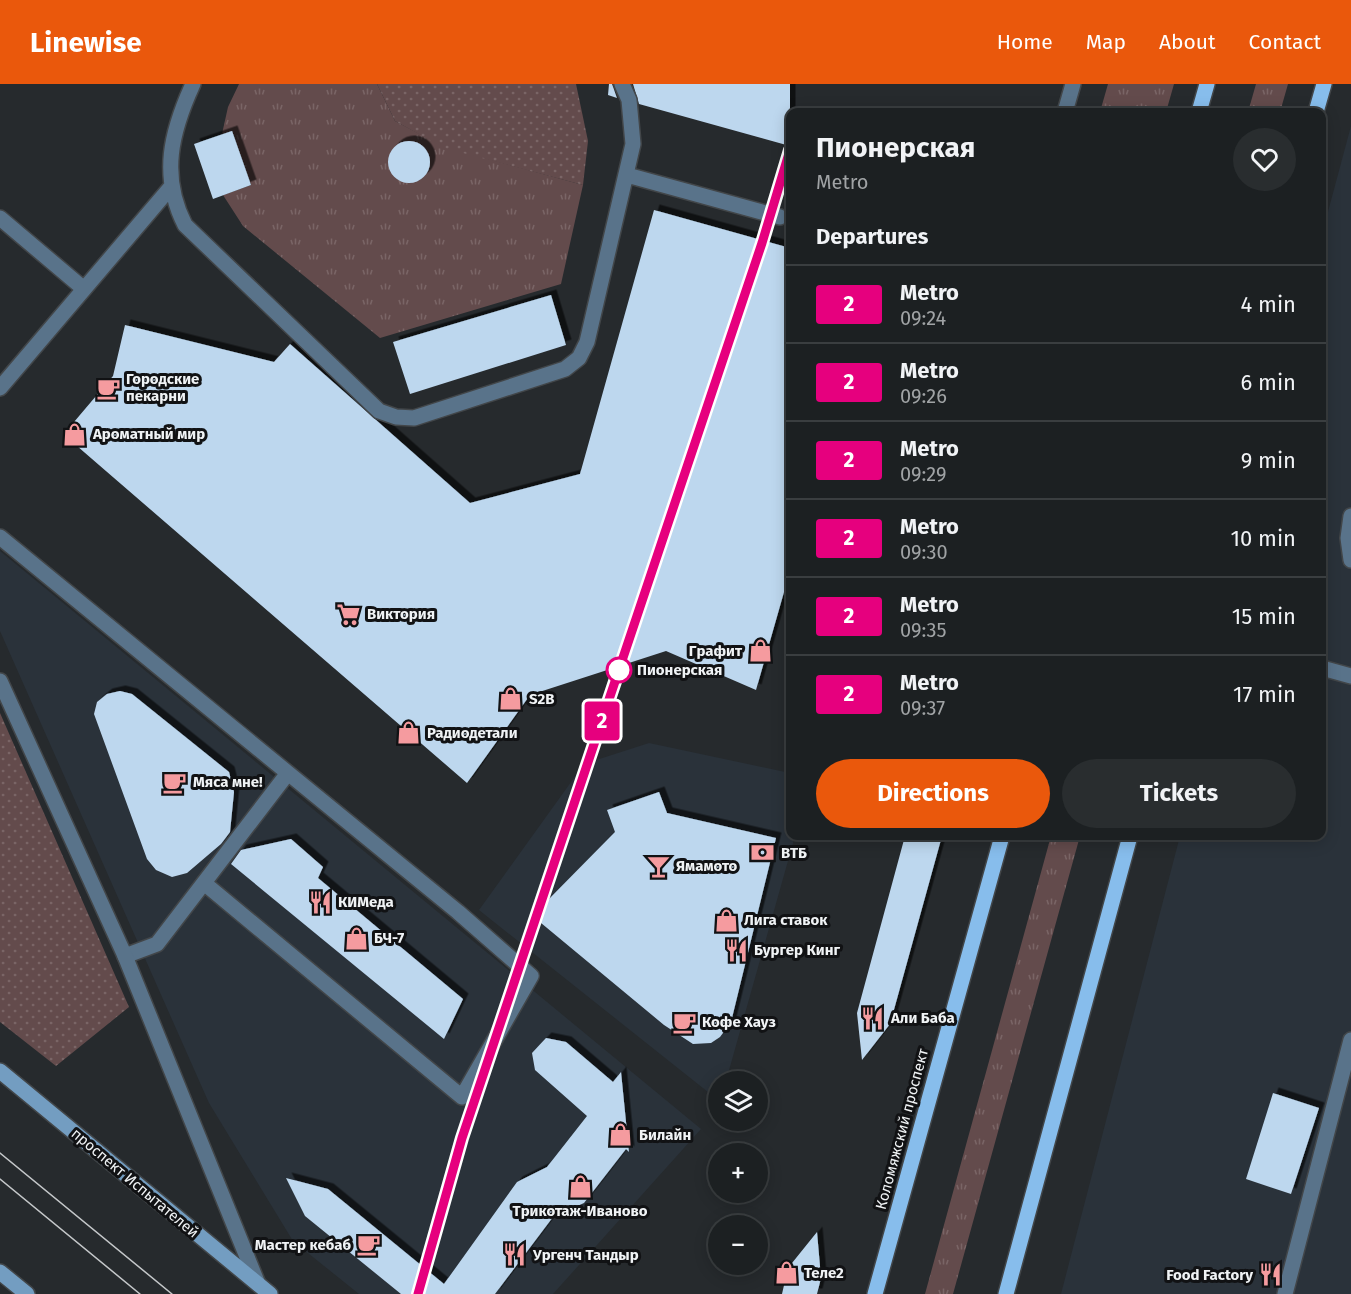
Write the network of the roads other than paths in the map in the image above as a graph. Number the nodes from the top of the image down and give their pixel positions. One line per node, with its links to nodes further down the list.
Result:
1 (182, 84): 7 (street)
2 (193, 84): 7 (street)
3 (622, 84): 11 (street)
4 (1072, 84): 8 (street)
5 (1207, 84): 9 (main road)
6 (1324, 84): 10 (main road)
7 (184, 104): 12 (street)
8 (1066, 108)
9 (1200, 108)
10 (1317, 108)
11 (627, 174): 12 (street); 13 (street)
12 (170, 188): 15 (street)
13 (780, 217)
14 (0, 218): 15 (street)
15 (84, 289): 16 (street)
16 (0, 388)
17 (1351, 516): 19 (street)
18 (0, 537): 23 (street)
19 (1351, 560)
20 (1326, 669): 21 (street)
21 (1351, 675)
22 (0, 681): 27 (street)
23 (288, 773): 26 (street); 26 (street)
24 (1001, 840): 34 (main road, Коломяжский проспект)
25 (1129, 840): 35 (main road)
26 (204, 883): 27 (street)
27 (125, 956): 31 (street)
28 (1351, 1040): 36 (street)
29 (0, 1071): 31 (main road, проспект Испытателей)
30 (0, 1272): 32 (main road)
31 (258, 1284): 33 (main road, проспект Испытателей)
32 (27, 1294)
33 (270, 1294)
34 (875, 1294)
35 (1006, 1294)
36 (1285, 1294)

